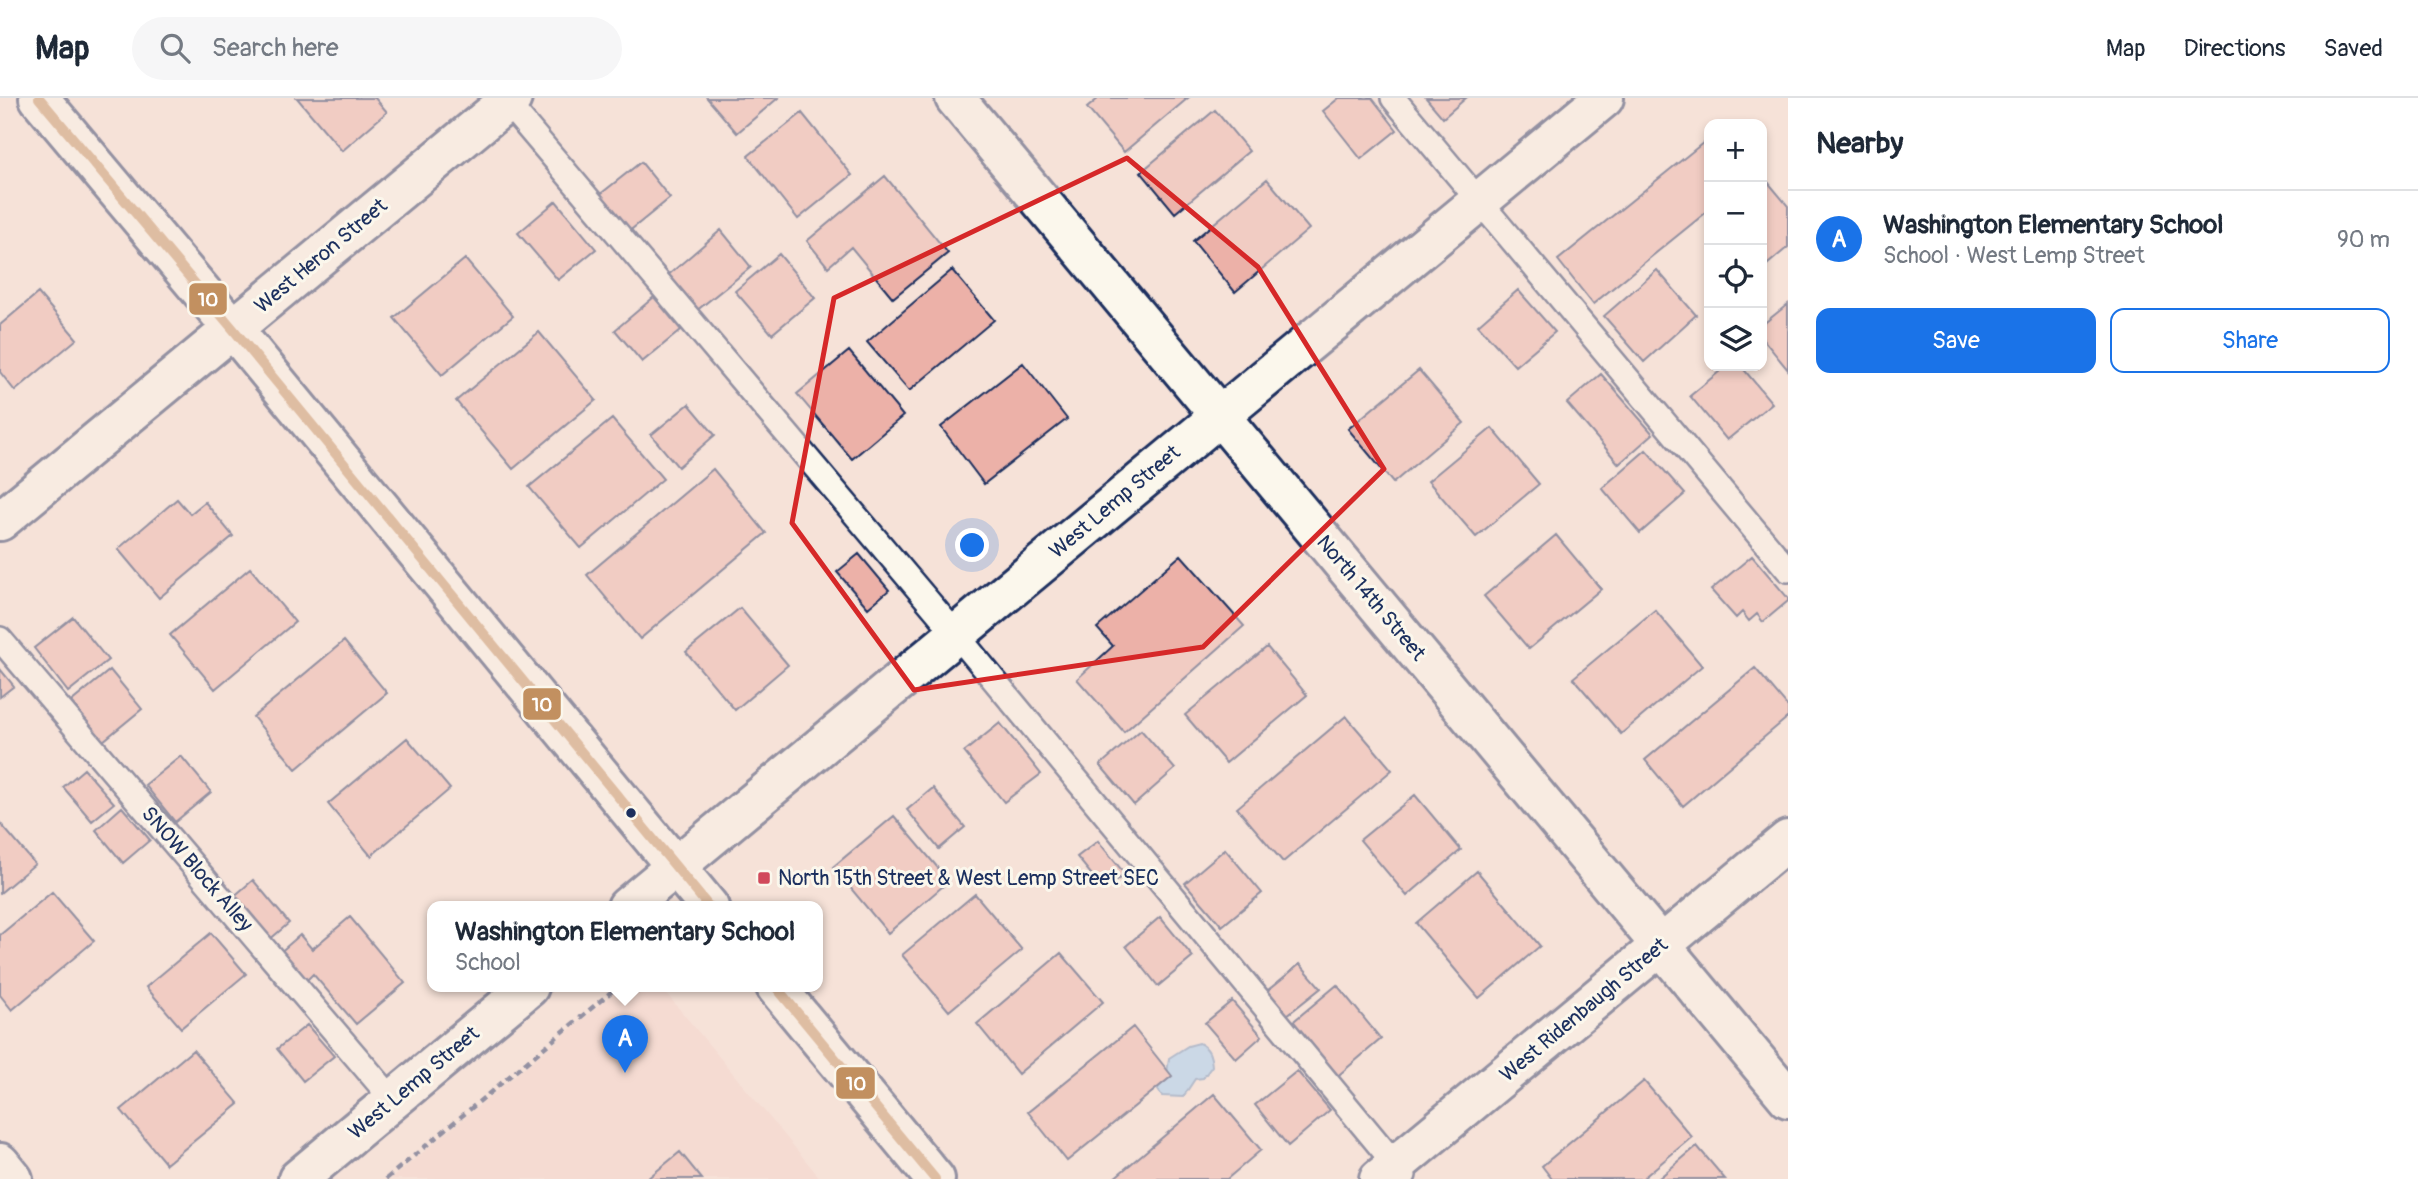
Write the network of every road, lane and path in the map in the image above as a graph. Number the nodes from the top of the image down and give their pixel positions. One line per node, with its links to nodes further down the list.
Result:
1 (39, 98): 7 (street)
2 (955, 98): 8 (street, North 14th Street)
3 (1393, 98): 6 (lane)
4 (1604, 98): 6 (street, West Lemp Street)
5 (507, 99): 7 (street, West Heron Street); 11 (lane)
6 (1479, 201): 8 (street, West Lemp Street); 10 (lane)
7 (233, 329): 9 (street, West Heron Street); 14 (street)
8 (1219, 416): 11 (street, West Lemp Street); 17 (street, North 14th Street)
9 (0, 521)
10 (1788, 570)
11 (956, 634): 14 (street, West Lemp Street); 24 (lane)
12 (0, 639): 22 (lane, SNOW Block Alley)
13 (1788, 840): 17 (street, West Ridenbaugh Street)
14 (675, 867): 15 (street, West Lemp Street); 16 (street)
15 (634, 901)
16 (704, 901)
17 (1661, 946): 21 (street, North 14th Street); 24 (street, West Ridenbaugh Street)
18 (524, 992): 22 (street, West Lemp Street)
19 (611, 992): 27 (path)
20 (780, 992): 28 (street)
21 (1788, 1098)
22 (393, 1100): 26 (street, West Lemp Street)
23 (0, 1163): 25 (street)
24 (1394, 1174)
25 (13, 1179)
26 (298, 1179)
27 (386, 1179)
28 (935, 1179)

